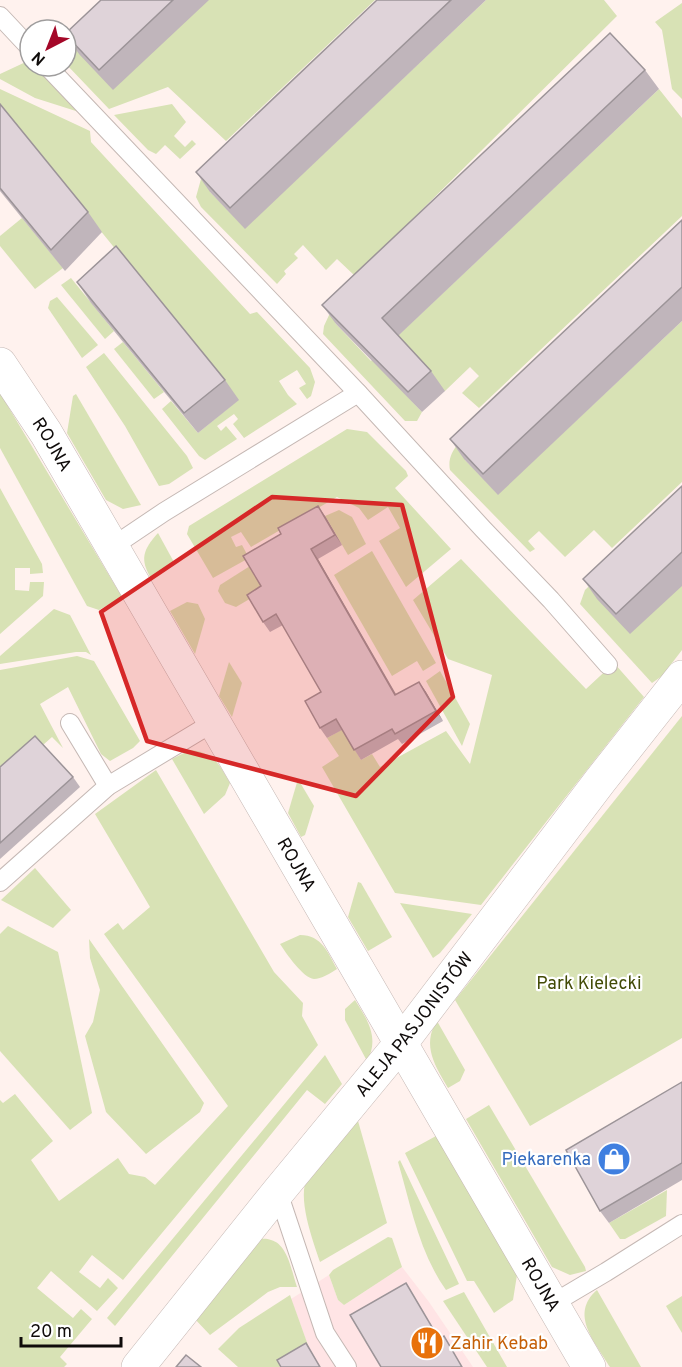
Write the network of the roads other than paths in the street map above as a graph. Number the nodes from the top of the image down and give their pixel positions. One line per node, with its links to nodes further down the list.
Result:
1 (0, 16): 2 (lane)
2 (18, 35)
3 (58, 78): 5 (lane)
4 (0, 364): 6 (street, ROJNA)
5 (358, 393): 6 (lane); 7 (lane)
6 (112, 547): 9 (street, ROJNA)
7 (608, 665)
8 (682, 677): 13 (street, ALEJA PASJONISTÓW)
9 (214, 722): 11 (lane); 13 (street, ROJNA)
10 (70, 723): 11 (lane)
11 (108, 786): 12 (lane)
12 (0, 882)
13 (401, 1043): 14 (street, ALEJA PASJONISTÓW); 16 (street, ROJNA)
14 (278, 1192): 17 (street, ALEJA PASJONISTÓW); 18 (lane)
15 (682, 1224): 16 (lane)
16 (552, 1304): 19 (street, ROJNA)
17 (138, 1367)
18 (346, 1367)
19 (589, 1367)

